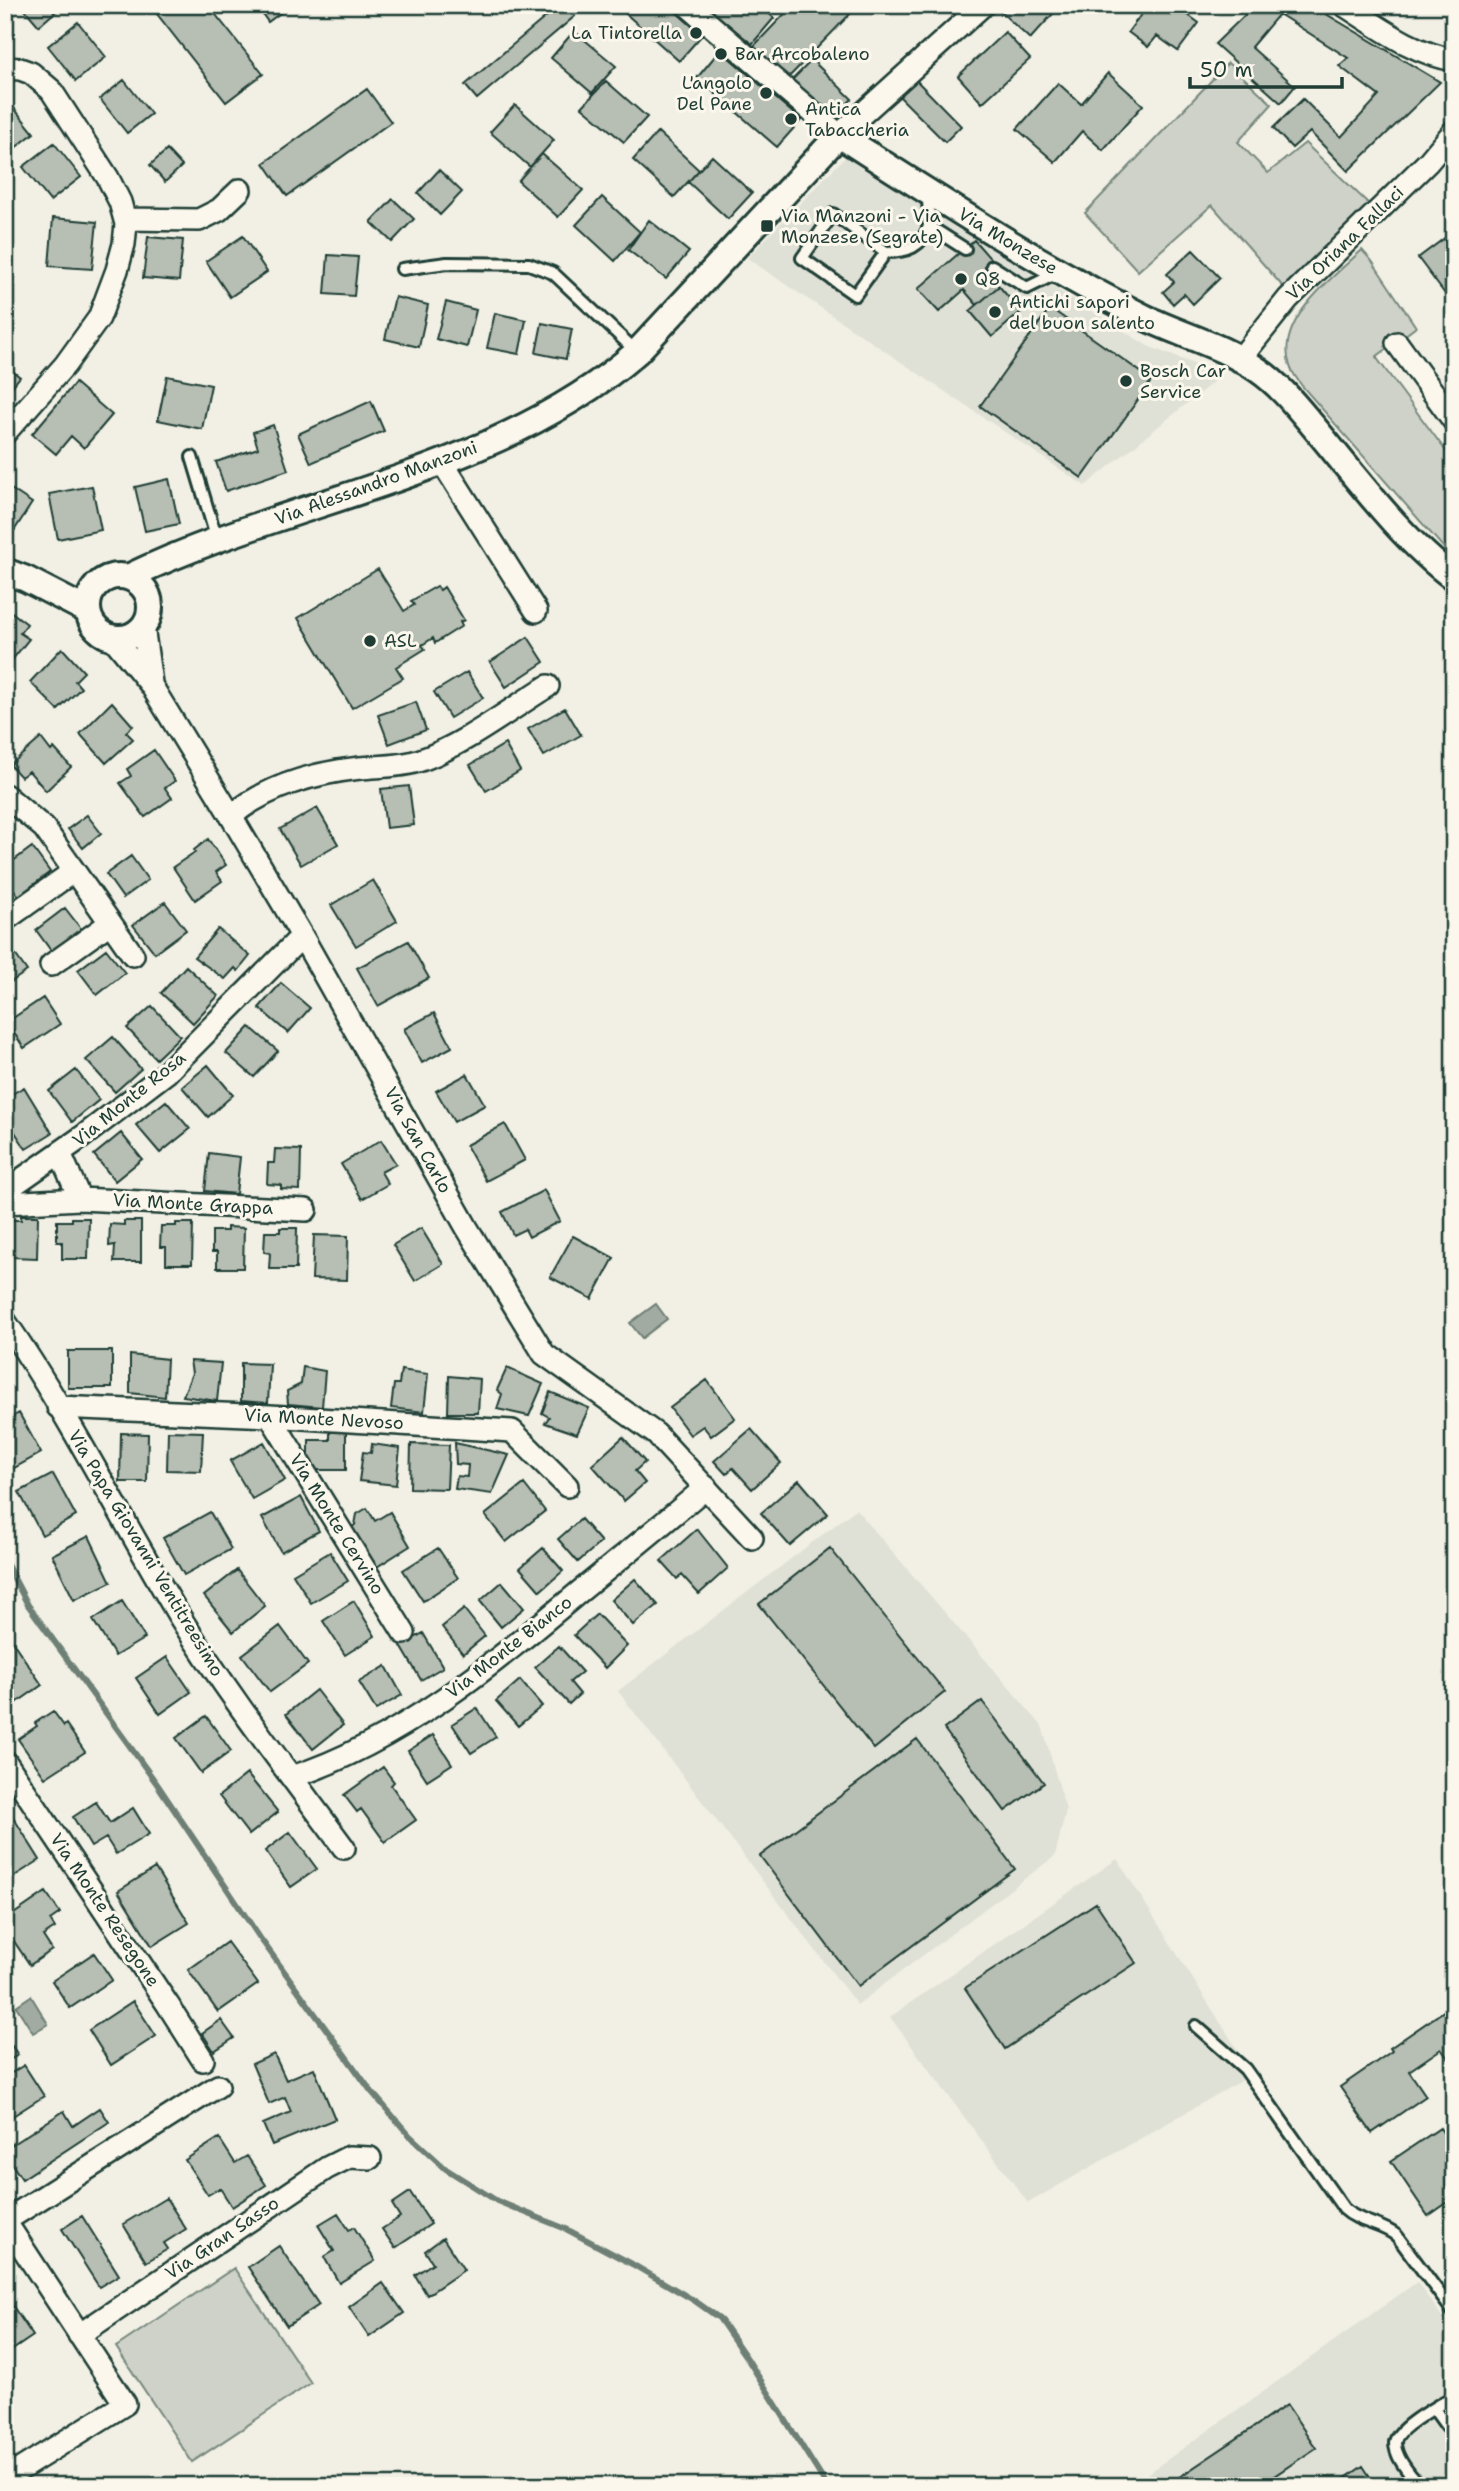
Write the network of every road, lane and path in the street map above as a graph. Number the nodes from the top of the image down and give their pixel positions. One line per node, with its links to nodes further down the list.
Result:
1 (687, 5): 7 (street, Via Monzese)
2 (983, 5): 7 (street)
3 (1344, 5): 4 (street)
4 (1454, 60)
5 (5, 68): 10 (street)
6 (1454, 131): 19 (street, Via Oriana Fallaci)
7 (839, 135): 9 (street, Via Monzese); 18 (street, Via Alessandro Manzoni)
8 (240, 190): 10 (street)
9 (928, 192): 11 (lane); 16 (street, Via Monzese)
10 (125, 219): 21 (street)
11 (929, 226): 12 (lane); 13 (lane)
12 (965, 249)
13 (886, 252): 13 (lane)
14 (992, 266): 16 (lane)
15 (402, 269): 18 (lane)
16 (1059, 272): 19 (street, Via Monzese)
17 (1397, 343): 20 (street)
18 (637, 352): 23 (street, Via Alessandro Manzoni)
19 (1240, 359): 26 (street, Via Monzese)
20 (1454, 421)
21 (5, 433)
22 (192, 457): 24 (lane)
23 (442, 462): 24 (street, Via Alessandro Manzoni); 29 (street)
24 (211, 542): 27 (street, Via Alessandro Manzoni)
25 (16, 575): 27 (street); 28 (street)
26 (1454, 578)
27 (126, 583): 28 (street); 30 (street)
28 (88, 611): 31 (street)
29 (536, 611)
30 (143, 626): 31 (street); 32 (street, Via San Carlo)
31 (112, 637): 32 (street, Via San Carlo)
32 (151, 685): 35 (street, Via San Carlo)
33 (548, 686): 35 (street)
34 (5, 795): 36 (street)
35 (231, 816): 39 (street, Via San Carlo)
36 (74, 871): 37 (street); 38 (street)
37 (5, 920)
38 (110, 923): 40 (street); 41 (street)
39 (302, 936): 42 (street, Via Monte Rosa); 51 (street, Via San Carlo)
40 (132, 955)
41 (51, 965)
42 (60, 1153): 43 (street, Via Monte Rosa); 44 (street)
43 (5, 1191)
44 (80, 1199): 45 (street, Via Monte Grappa); 46 (street, Via Monte Grappa)
45 (5, 1203)
46 (306, 1210)
47 (5, 1321): 48 (street, Via Papa Giovanni Ventitreesimo)
48 (58, 1407): 49 (street, Via Monte Nevoso); 55 (street, Via Papa Giovanni Ventitreesimo)
49 (270, 1416): 50 (street, Via Monte Nevoso); 53 (street, Via Monte Cervino)
50 (567, 1486)
51 (706, 1487): 52 (street, Via San Carlo); 55 (street, Via Monte Bianco)
52 (752, 1538)
53 (404, 1633)
54 (5, 1761): 58 (street, Via Monte Resegone)
55 (292, 1777): 56 (street, Via Papa Giovanni Ventitreesimo)
56 (344, 1849)
57 (1196, 2026): 62 (lane)
58 (202, 2060)
59 (218, 2086): 61 (street)
60 (370, 2158): 63 (street, Via Gran Sasso)
61 (5, 2221): 63 (street)
62 (1454, 2313)
63 (79, 2335): 67 (street)
64 (1454, 2396): 65 (lane)
65 (1434, 2409): 66 (lane); 68 (lane)
66 (1447, 2427)
67 (8, 2476)
68 (1419, 2486)

